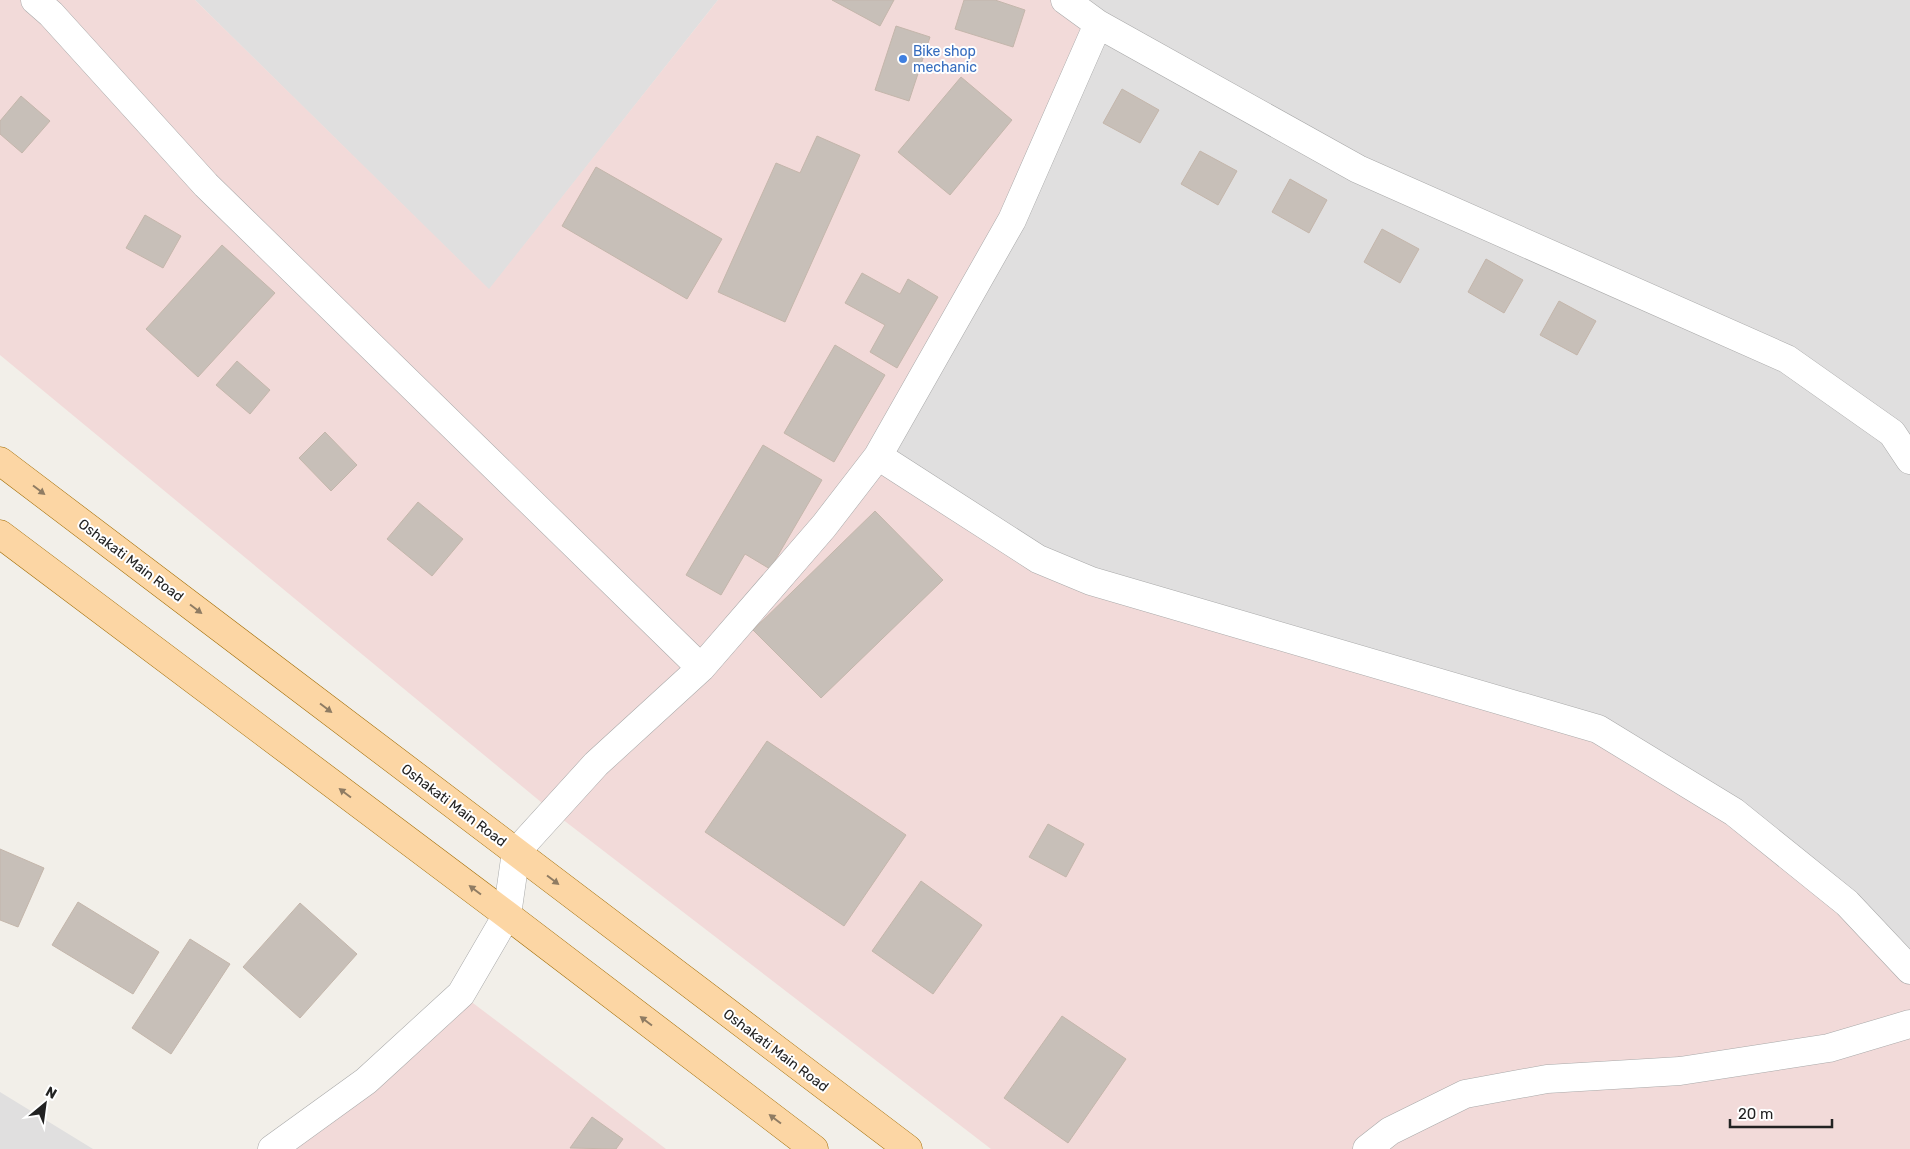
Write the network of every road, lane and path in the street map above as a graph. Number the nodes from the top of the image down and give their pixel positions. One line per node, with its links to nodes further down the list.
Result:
1 (35, 0): 8 (street)
2 (1065, 0): 3 (street)
3 (1098, 24): 4 (street); 6 (street)
4 (878, 456): 8 (street); 11 (street)
5 (0, 460): 9 (main road, Oshakati Main Road, one-way to 9)
6 (1910, 460)
7 (0, 534): 10 (main road, one-way to 7)
8 (701, 668): 9 (street)
9 (516, 852): 10 (street); 15 (main road, Oshakati Main Road, one-way to 15)
10 (507, 915): 13 (street); 14 (main road, one-way to 10)
11 (1910, 970)
12 (1910, 1024): 16 (street)
13 (272, 1149)
14 (814, 1149)
15 (908, 1149)
16 (1367, 1149)

